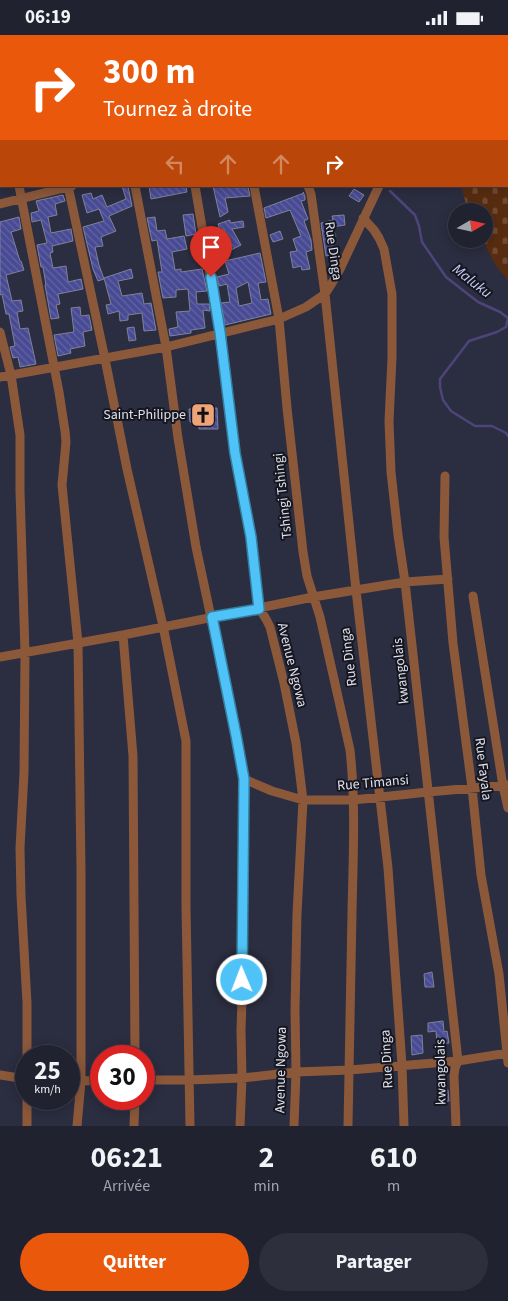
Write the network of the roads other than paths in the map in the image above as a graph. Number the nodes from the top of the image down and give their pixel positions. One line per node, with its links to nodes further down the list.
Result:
1 (19, 187): 8 (street)
2 (70, 187): 8 (street); 16 (street)
3 (135, 187): 15 (street)
4 (195, 187): 14 (street, Avenue Ngowa)
5 (254, 187): 12 (street, Tshingi Tshingi)
6 (308, 187): 11 (street, Rue Dinga)
7 (378, 187): 10 (street)
8 (22, 199): 9 (street); 17 (street)
9 (0, 205)
10 (363, 218): 11 (street); 22 (street, kwangolais)
11 (325, 294): 12 (street); 23 (street, Rue Dinga)
12 (278, 319): 14 (street); 25 (street, Tshingi Tshingi)
13 (0, 332): 18 (street)
14 (220, 332): 15 (street); 26 (street, Avenue Ngowa)
15 (166, 347): 16 (street); 27 (street)
16 (105, 359): 17 (street); 28 (street)
17 (54, 368): 18 (street); 30 (street)
18 (10, 375): 19 (street); 31 (street)
19 (0, 377)
20 (445, 476): 21 (street, Rue Fayala)
21 (448, 579): 22 (street); 35 (street, Rue Fayala)
22 (405, 582): 23 (street); 36 (street, kwangolais)
23 (356, 590): 25 (street); 37 (street, Rue Dinga)
24 (473, 596): 34 (street)
25 (313, 597): 26 (street); 39 (street, Tshingi Tshingi)
26 (259, 609): 27 (street); 38 (street, Avenue Ngowa)
27 (212, 617): 28 (street); 33 (street)
28 (163, 626): 29 (street); 52 (street)
29 (123, 635): 30 (street); 42 (street)
30 (78, 643): 31 (street); 53 (street)
31 (25, 652): 32 (street); 41 (street)
32 (0, 657)
33 (244, 779): 38 (street, Rue Timansi); 50 (street)
34 (506, 785): 35 (street, Rue Timansi); 40 (street)
35 (472, 789): 36 (street, Rue Timansi); 43 (street, Rue Fayala)
36 (428, 792): 37 (street, Rue Timansi); 44 (street, kwangolais)
37 (380, 797): 39 (street, Rue Timansi); 45 (street, Rue Dinga)
38 (303, 800): 39 (street, Rue Timansi); 47 (street, Avenue Ngowa)
39 (353, 800): 46 (street, Tshingi Tshingi)
40 (508, 809)
41 (27, 1045)
42 (135, 1045)
43 (508, 1057): 44 (street)
44 (458, 1061): 45 (street); 65 (street, kwangolais)
45 (402, 1065): 46 (street); 64 (street, Rue Dinga)
46 (350, 1070): 47 (street); 63 (street, Tshingi Tshingi)
47 (296, 1072): 50 (street); 62 (street, Avenue Ngowa)
48 (0, 1075): 49 (street)
49 (15, 1077)
50 (242, 1078): 52 (street); 61 (street)
51 (155, 1080): 52 (street)
52 (189, 1080): 60 (street)
53 (81, 1081): 54 (street); 58 (street)
54 (90, 1081)
55 (27, 1110): 57 (street)
56 (135, 1110): 59 (street)
57 (27, 1126)
58 (77, 1126)
59 (134, 1126)
60 (190, 1126)
61 (240, 1126)
62 (294, 1126)
63 (348, 1126)
64 (404, 1126)
65 (456, 1126)

